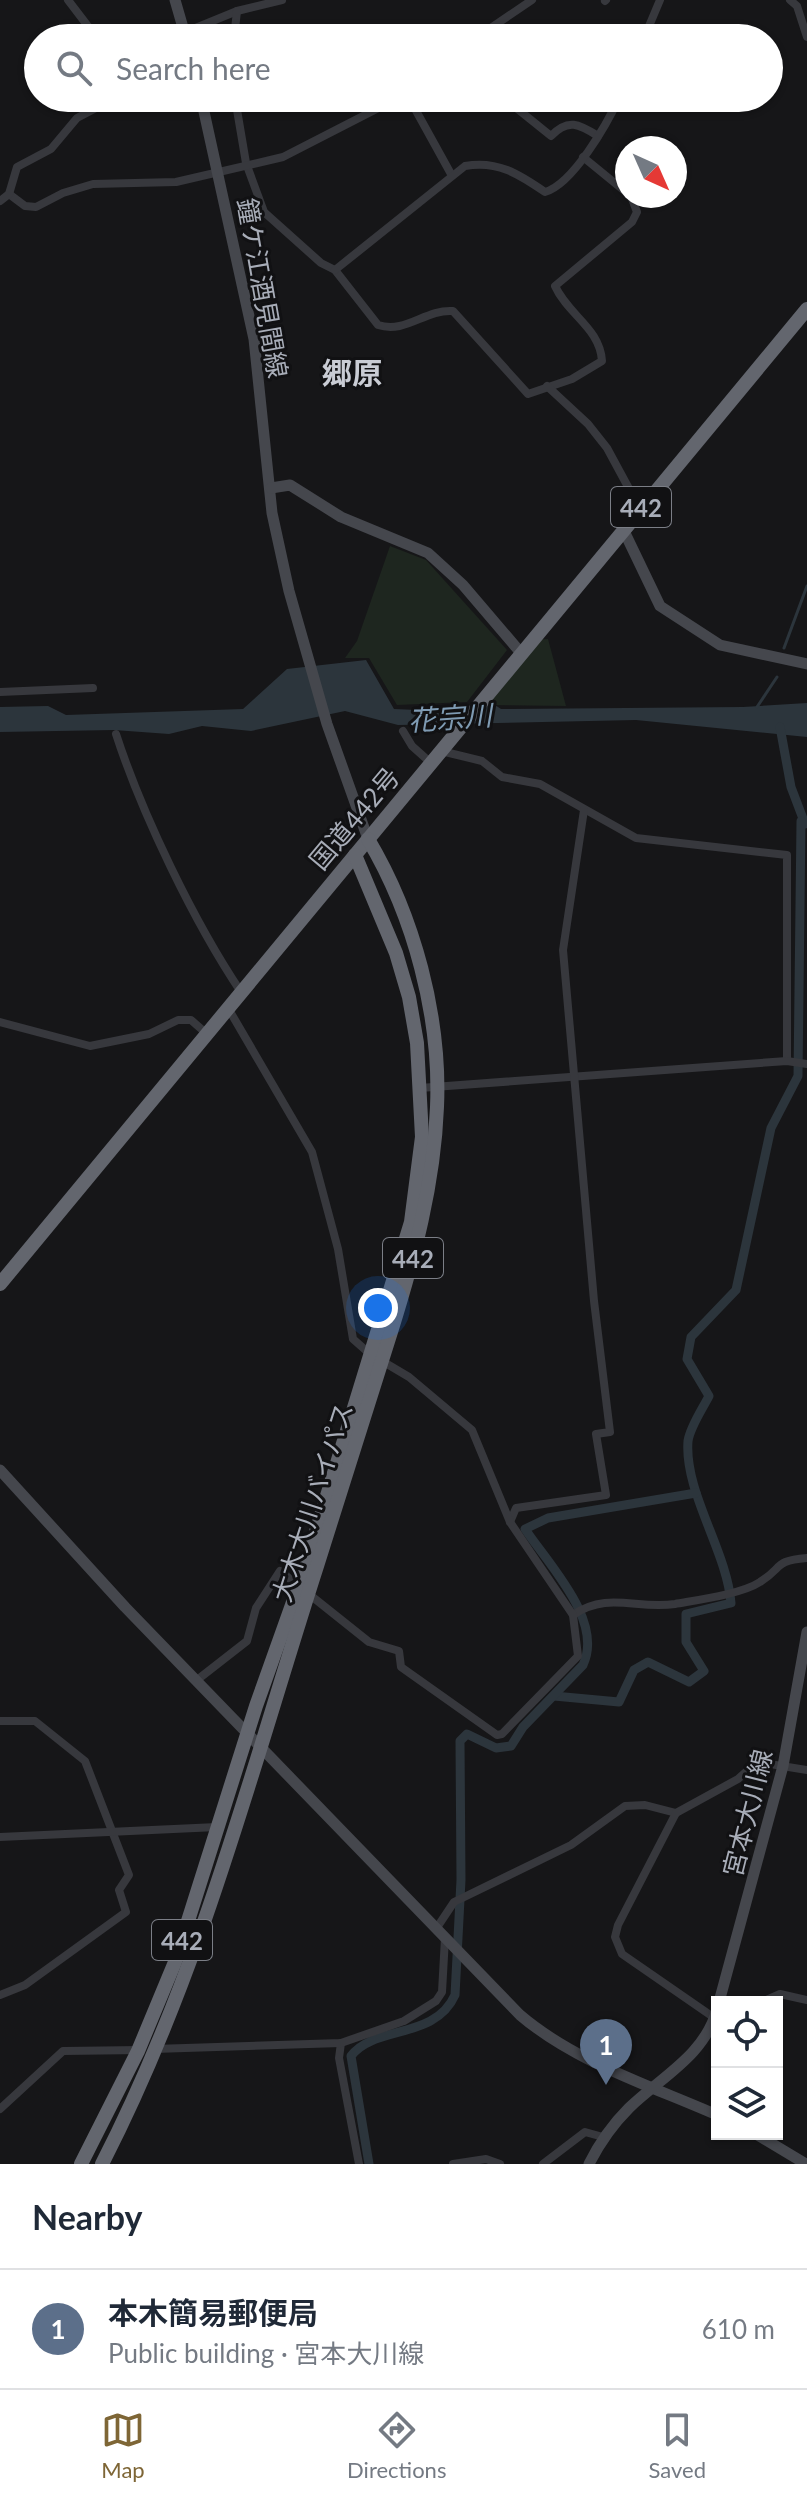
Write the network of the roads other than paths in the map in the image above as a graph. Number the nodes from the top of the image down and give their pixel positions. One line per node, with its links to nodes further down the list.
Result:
1 (68, 0): 8 (street)
2 (175, 0): 9 (main road)
3 (282, 0): 7 (street)
4 (532, 0): 12 (street)
5 (660, 0): 13 (street)
6 (793, 0): 14 (street)
7 (237, 11): 10 (street); 11 (street)
8 (86, 24)
9 (183, 24)
10 (208, 24)
11 (236, 24)
12 (497, 24)
13 (650, 24)
14 (807, 37)
15 (88, 112): 28 (street)
16 (204, 112): 25 (main road, 鐘ケ江酒見間線)
17 (237, 112): 24 (street)
18 (372, 112): 24 (street)
19 (417, 112): 26 (street)
20 (521, 112): 22 (street)
21 (611, 112): 22 (street)
22 (598, 136): 23 (street)
23 (583, 157): 26 (street); 27 (street)
24 (246, 166): 25 (street); 31 (street)
25 (218, 170): 28 (street); 34 (main road, 鐘ケ江酒見間線)
26 (451, 174): 31 (street)
27 (615, 183)
28 (9, 194): 29 (street)
29 (0, 201)
30 (635, 208): 33 (street)
31 (335, 270): 33 (street)
32 (807, 309): 35 (highway, 国道442号 / 442)
33 (547, 386): 35 (street)
34 (271, 488): 37 (main road); 46 (main road, 鐘ケ江酒見間線)
35 (640, 509): 36 (highway, 国道442号 / 442)
36 (623, 529): 37 (highway, 国道442号 / 442); 38 (main road)
37 (521, 653): 43 (highway, 国道442号 / 442)
38 (807, 664)
39 (93, 688): 40 (street)
40 (0, 692)
41 (403, 731): 44 (street)
42 (116, 734): 48 (street)
43 (441, 751): 44 (highway, 国道442号 / 442); 45 (street)
44 (431, 763): 46 (highway, 国道442号 / 442)
45 (584, 810): 52 (street); 54 (street)
46 (374, 831): 47 (highway, 国道442号 / 442); 55 (highway, 大木大川バイパス / 442)
47 (355, 855): 48 (highway, 国道442号 / 442); 56 (highway, 大木大川バイパス / 442)
48 (241, 992): 49 (highway, 国道442号 / 442)
49 (228, 1008): 51 (highway, 国道442号 / 442); 58 (street)
50 (0, 1022): 51 (street)
51 (207, 1034): 57 (highway, 国道442号 / 442)
52 (790, 1062): 53 (street); 54 (street)
53 (805, 1064)
54 (574, 1075): 55 (street); 60 (street)
55 (438, 1087): 56 (street); 58 (highway, 大木大川バイパス / 442)
56 (420, 1088): 58 (highway, 大木大川バイパス / 442)
57 (0, 1284)
58 (376, 1357): 60 (street); 62 (highway, 大木大川バイパス / 442)
59 (0, 1470): 65 (main road)
60 (510, 1522): 63 (street)
61 (807, 1558): 63 (street)
62 (304, 1590): 63 (street); 65 (street); 67 (highway, 大木大川バイパス / 442); 68 (highway, 大木大川バイパス / 442)
63 (578, 1612)
64 (807, 1632): 69 (main road, 宮本大川線)
65 (197, 1680): 67 (main road)
66 (0, 1721): 73 (street)
67 (248, 1734): 68 (main road); 72 (highway, 大木大川バイパス / 442)
68 (261, 1749): 75 (main road); 84 (highway, 大木大川バイパス / 442)
69 (783, 1766): 70 (street); 71 (street); 78 (main road, 宮本大川線)
70 (807, 1770)
71 (676, 1813): 75 (street); 81 (street)
72 (218, 1827): 73 (street); 85 (highway, 大木大川バイパス / 442)
73 (111, 1832): 74 (street); 77 (street)
74 (0, 1837)
75 (436, 1929): 76 (main road)
76 (447, 1941): 83 (street); 86 (main road)
77 (0, 1995)
78 (721, 1996)
79 (776, 1996): 80 (street)
80 (807, 2000)
81 (711, 2013)
82 (711, 2024): 86 (main road)
83 (341, 2043): 84 (street); 93 (street)
84 (158, 2049): 85 (street); 92 (highway, 大木大川バイパス / 442)
85 (138, 2051): 87 (street); 91 (highway, 大木大川バイパス / 442)
86 (654, 2090): 88 (main road); 89 (main road)
87 (0, 2109)
88 (711, 2113)
89 (603, 2137): 96 (street); 97 (main road)
90 (766, 2140): 98 (main road)
91 (81, 2164)
92 (102, 2164)
93 (359, 2164)
94 (453, 2164): 95 (street)
95 (500, 2164)
96 (543, 2164)
97 (589, 2164)
98 (806, 2164)

